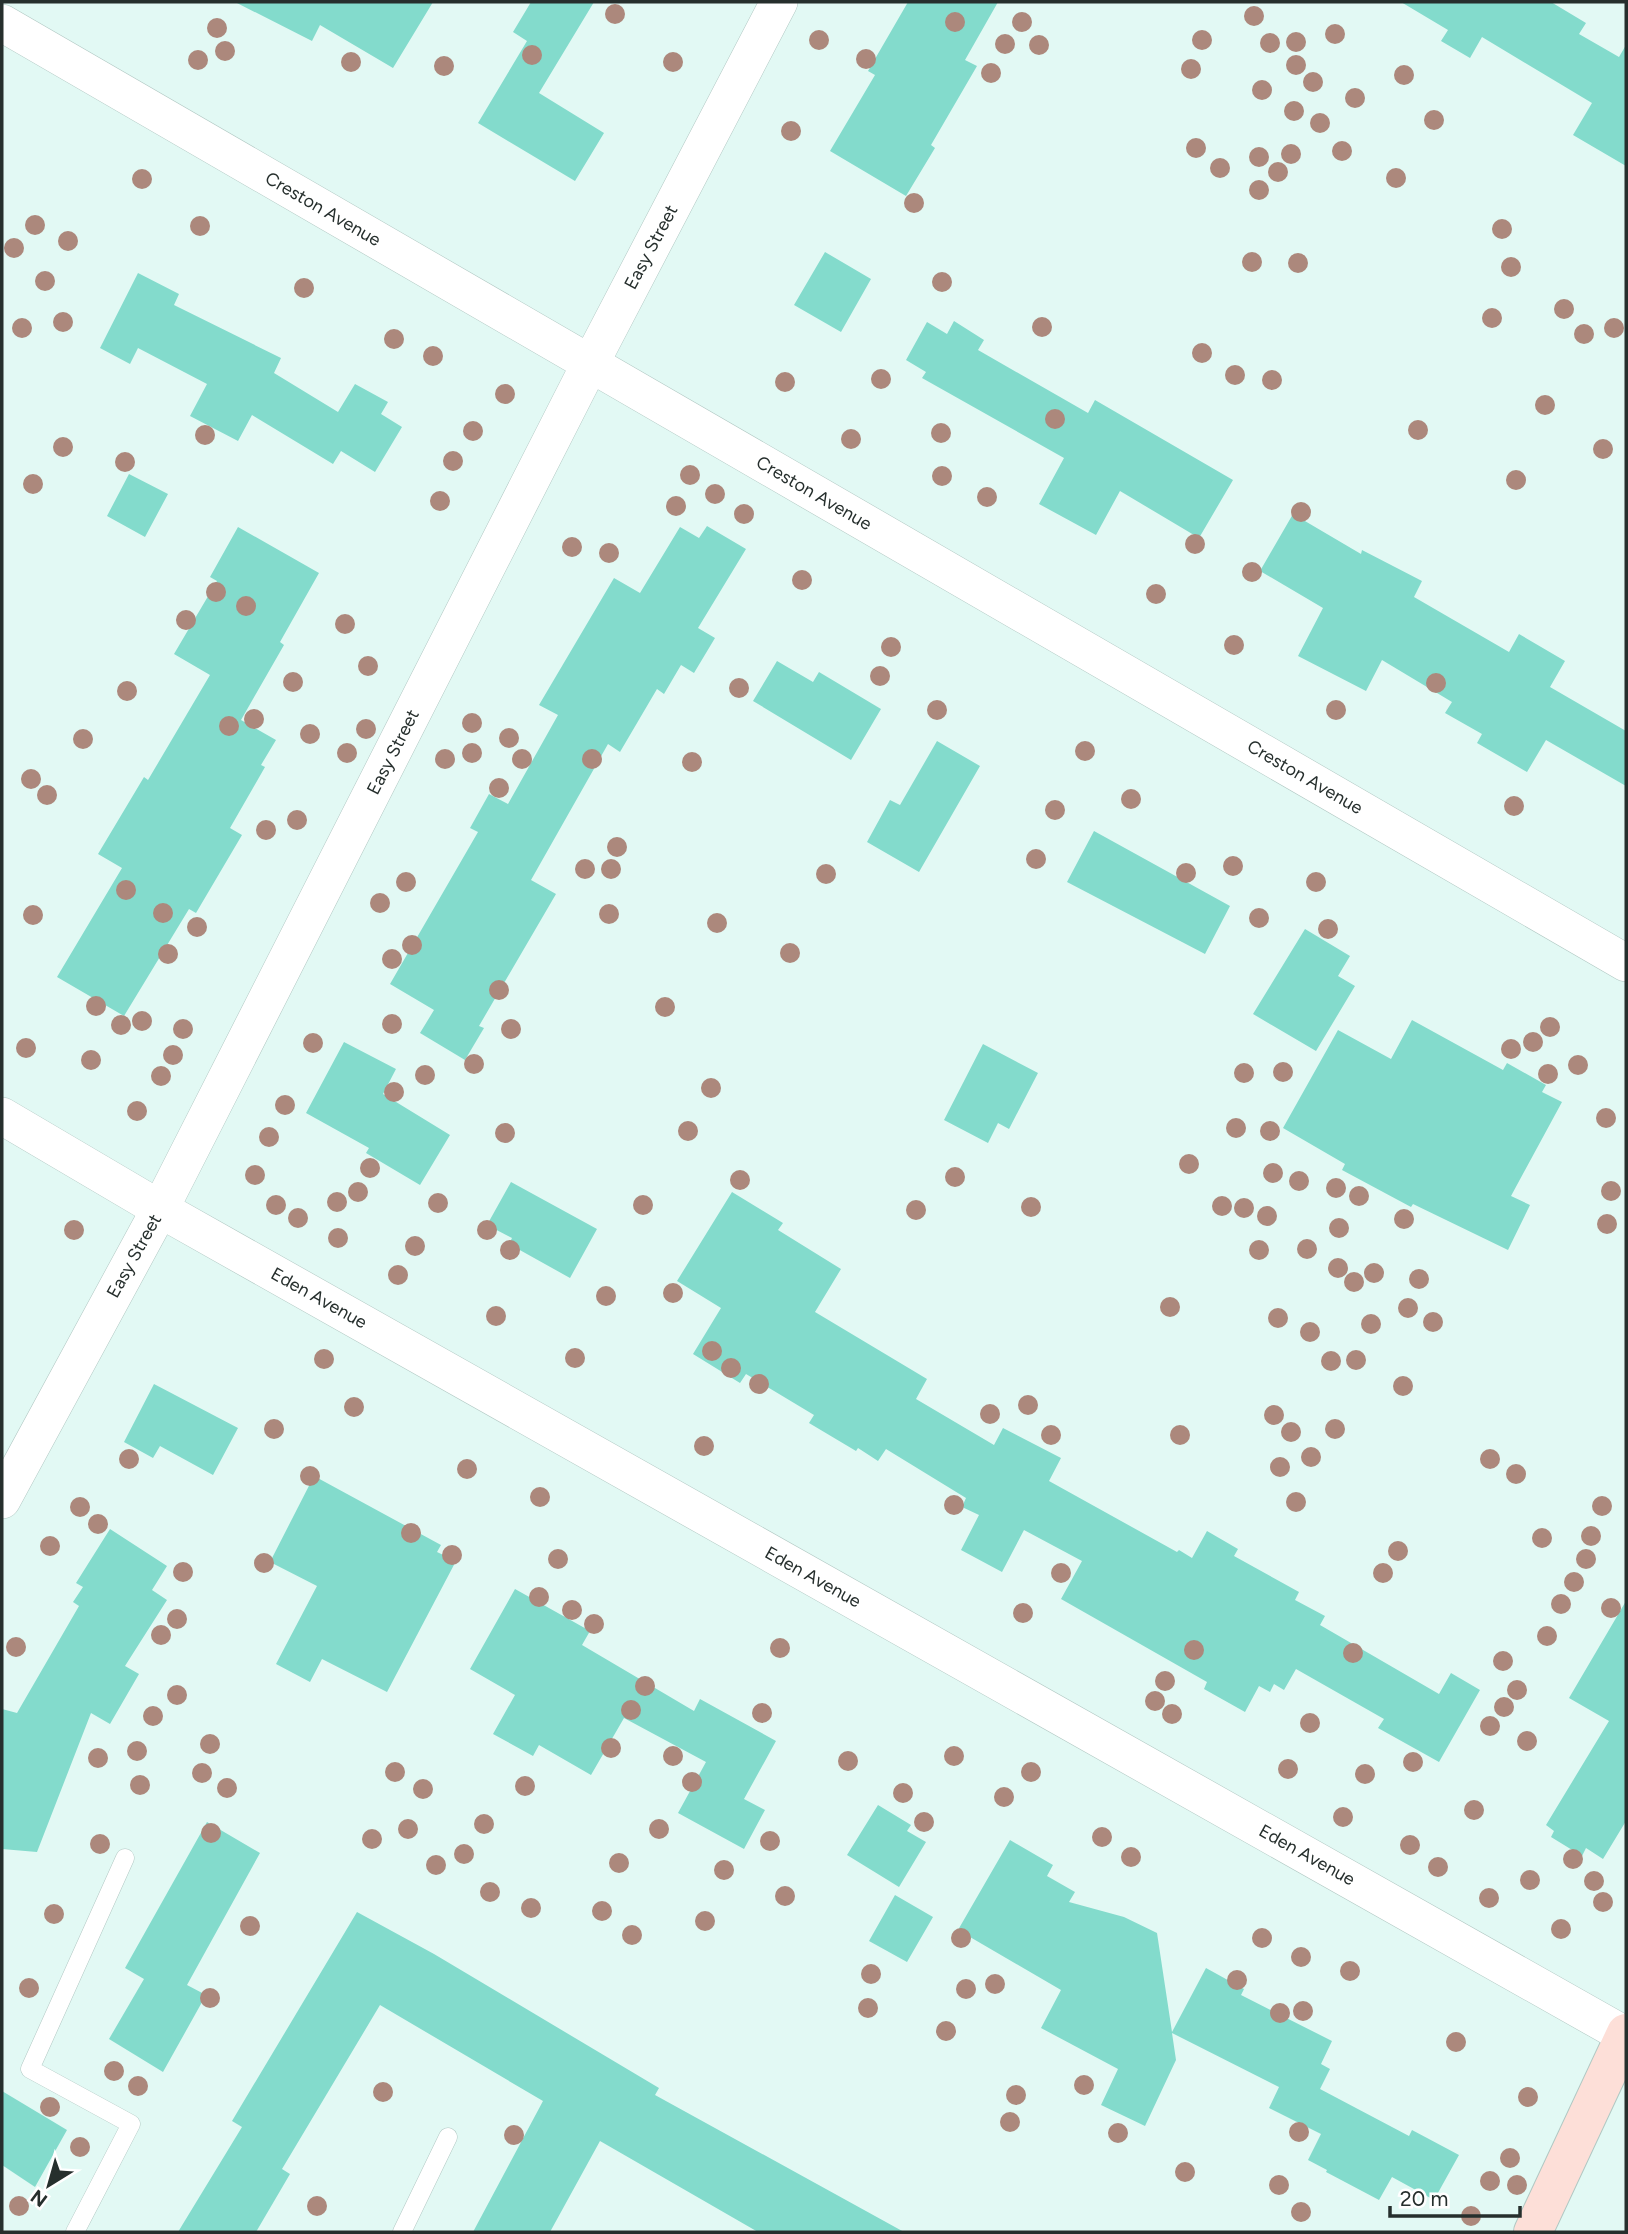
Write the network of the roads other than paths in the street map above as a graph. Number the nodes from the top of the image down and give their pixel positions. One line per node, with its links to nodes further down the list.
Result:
1 (779, 2): 3 (street, Easy Street)
2 (2, 23): 3 (street, Creston Avenue)
3 (590, 364): 4 (street, Creston Avenue); 6 (street, Easy Street)
4 (1626, 963)
5 (2, 1116): 6 (street, Eden Avenue)
6 (160, 1209): 7 (street, Easy Street); 9 (street, Eden Avenue)
7 (2, 1500)
8 (125, 1858): 11 (lane)
9 (1626, 2034): 13 (street)
10 (448, 2137): 12 (lane)
11 (75, 2232)
12 (402, 2232)
13 (1533, 2232)

